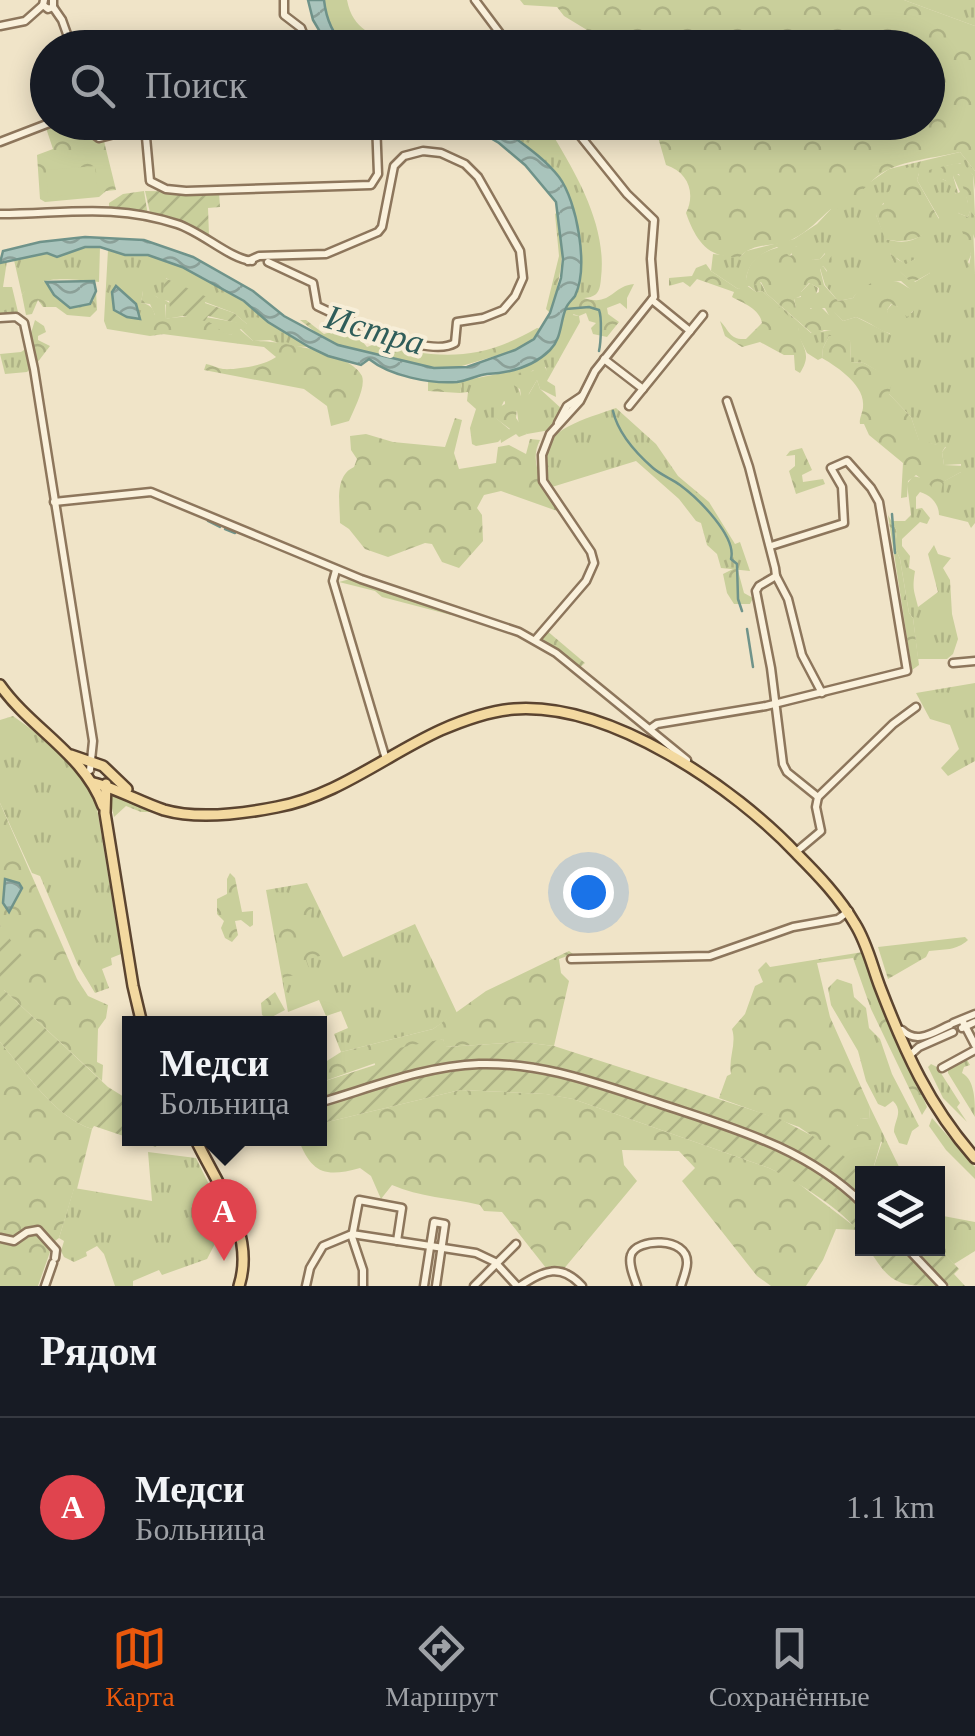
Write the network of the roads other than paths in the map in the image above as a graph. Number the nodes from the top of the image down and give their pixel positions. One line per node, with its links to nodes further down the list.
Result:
1 (284, 0): 7 (street)
2 (475, 0): 8 (street)
3 (44, 3): 4 (street); 5 (street)
4 (53, 4): 6 (street)
5 (0, 26)
6 (66, 30)
7 (302, 30)
8 (498, 30)
9 (30, 130): 13 (street)
10 (146, 140): 11 (street)
11 (377, 140)
12 (584, 140): 16 (street)
13 (0, 142)
14 (0, 214): 15 (street)
15 (269, 259): 15 (street)
16 (652, 300): 19 (street); 20 (street)
17 (703, 315): 19 (street)
18 (0, 318): 24 (street)
19 (690, 331): 21 (street)
20 (604, 359): 21 (street); 28 (street)
21 (644, 389): 23 (street)
22 (727, 401): 25 (street)
23 (630, 406)
24 (54, 502): 26 (street); 36 (street)
25 (771, 546): 27 (street); 32 (street)
26 (336, 570): 28 (street); 38 (street)
27 (776, 576): 32 (street); 33 (street)
28 (536, 639): 35 (street)
29 (975, 661): 30 (street)
30 (953, 664)
31 (0, 685): 39 (main road)
32 (822, 693): 33 (street)
33 (774, 704): 35 (street); 42 (street)
34 (916, 707): 42 (street)
35 (650, 729): 37 (street)
36 (93, 740): 40 (street); 40 (street)
37 (661, 745): 38 (main road); 41 (main road); 44 (main road); 44 (main road)
38 (385, 756): 40 (main road)
39 (75, 757): 40 (main road); 40 (main road)
40 (98, 773): 41 (main road); 43 (main road)
41 (118, 790): 43 (main road)
42 (818, 797): 44 (street)
43 (105, 808): 48 (main road)
44 (797, 851): 45 (main road)
45 (849, 912): 46 (street); 51 (main road); 53 (main road)
46 (570, 959)
47 (975, 1014): 50 (street)
48 (140, 1016)
49 (975, 1022): 50 (street)
50 (957, 1026): 51 (street); 52 (street); 53 (street)
51 (902, 1030): 53 (main road)
52 (975, 1048): 54 (street)
53 (911, 1055): 57 (main road)
54 (942, 1068)
55 (327, 1100): 58 (street)
56 (198, 1146): 68 (main road)
57 (975, 1158)
58 (855, 1197)
59 (352, 1234): 61 (street); 61 (street); 69 (street); 70 (street)
60 (0, 1238): 67 (street)
61 (397, 1241): 63 (street)
62 (516, 1244): 66 (street)
63 (430, 1246): 64 (street); 64 (street); 71 (street)
64 (442, 1248): 66 (street); 72 (street)
65 (914, 1256): 78 (street)
66 (495, 1262): 73 (street); 74 (street)
67 (45, 1286)
68 (239, 1286)
69 (306, 1286)
70 (364, 1286)
71 (424, 1286)
72 (436, 1286)
73 (474, 1286)
74 (519, 1286): 75 (street)
75 (582, 1286)
76 (637, 1286): 77 (street)
77 (681, 1286)
78 (942, 1286)

